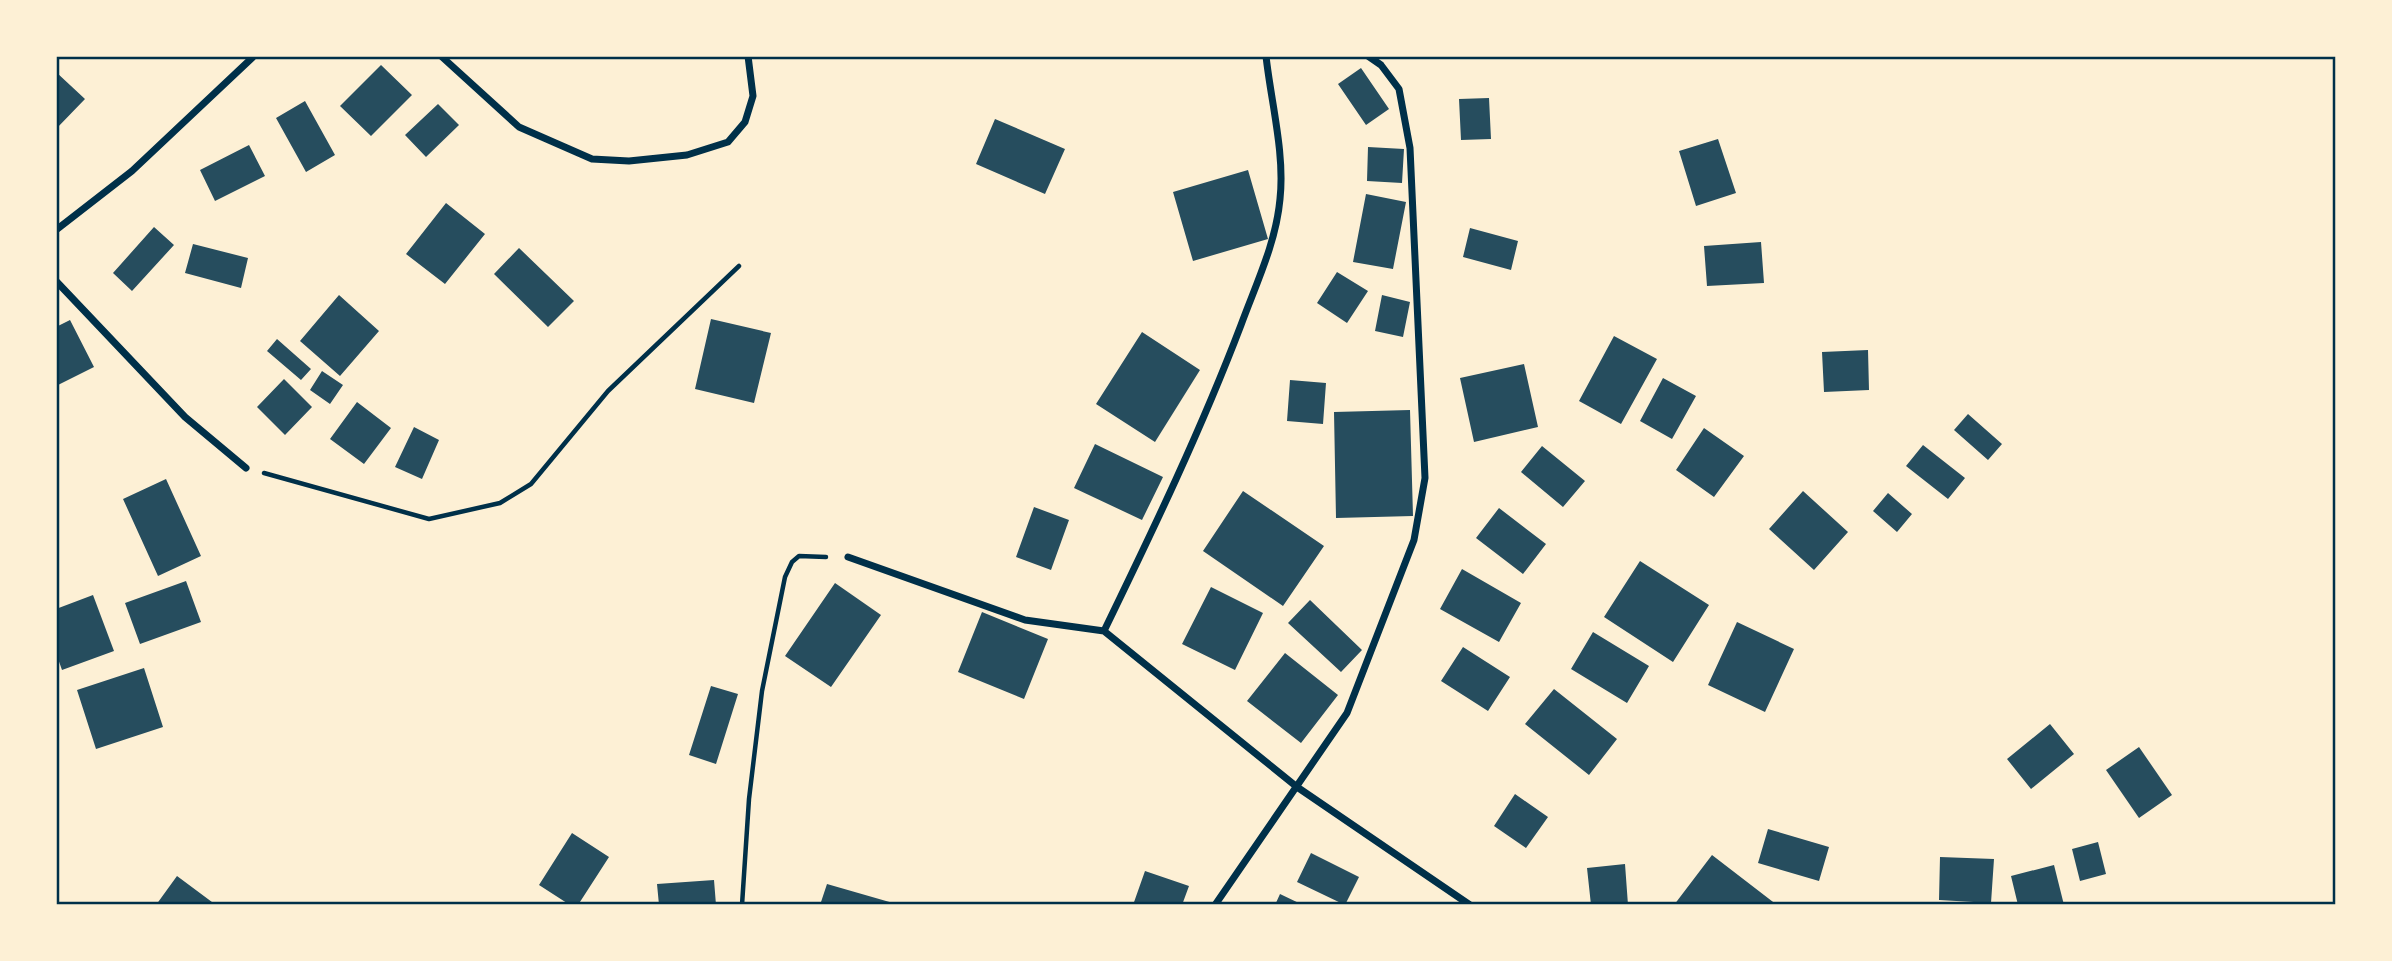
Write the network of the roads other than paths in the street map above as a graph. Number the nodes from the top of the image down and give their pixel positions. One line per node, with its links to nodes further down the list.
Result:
1 (254, 56): 6 (street)
2 (441, 56): 3 (street)
3 (748, 56)
4 (1266, 56): 10 (street)
5 (1368, 56): 11 (street)
6 (56, 230)
7 (56, 281): 8 (street)
8 (246, 468)
9 (848, 558): 10 (street)
10 (1104, 631): 11 (street)
11 (1297, 787): 12 (street); 13 (street)
12 (1215, 905)
13 (1470, 905)

